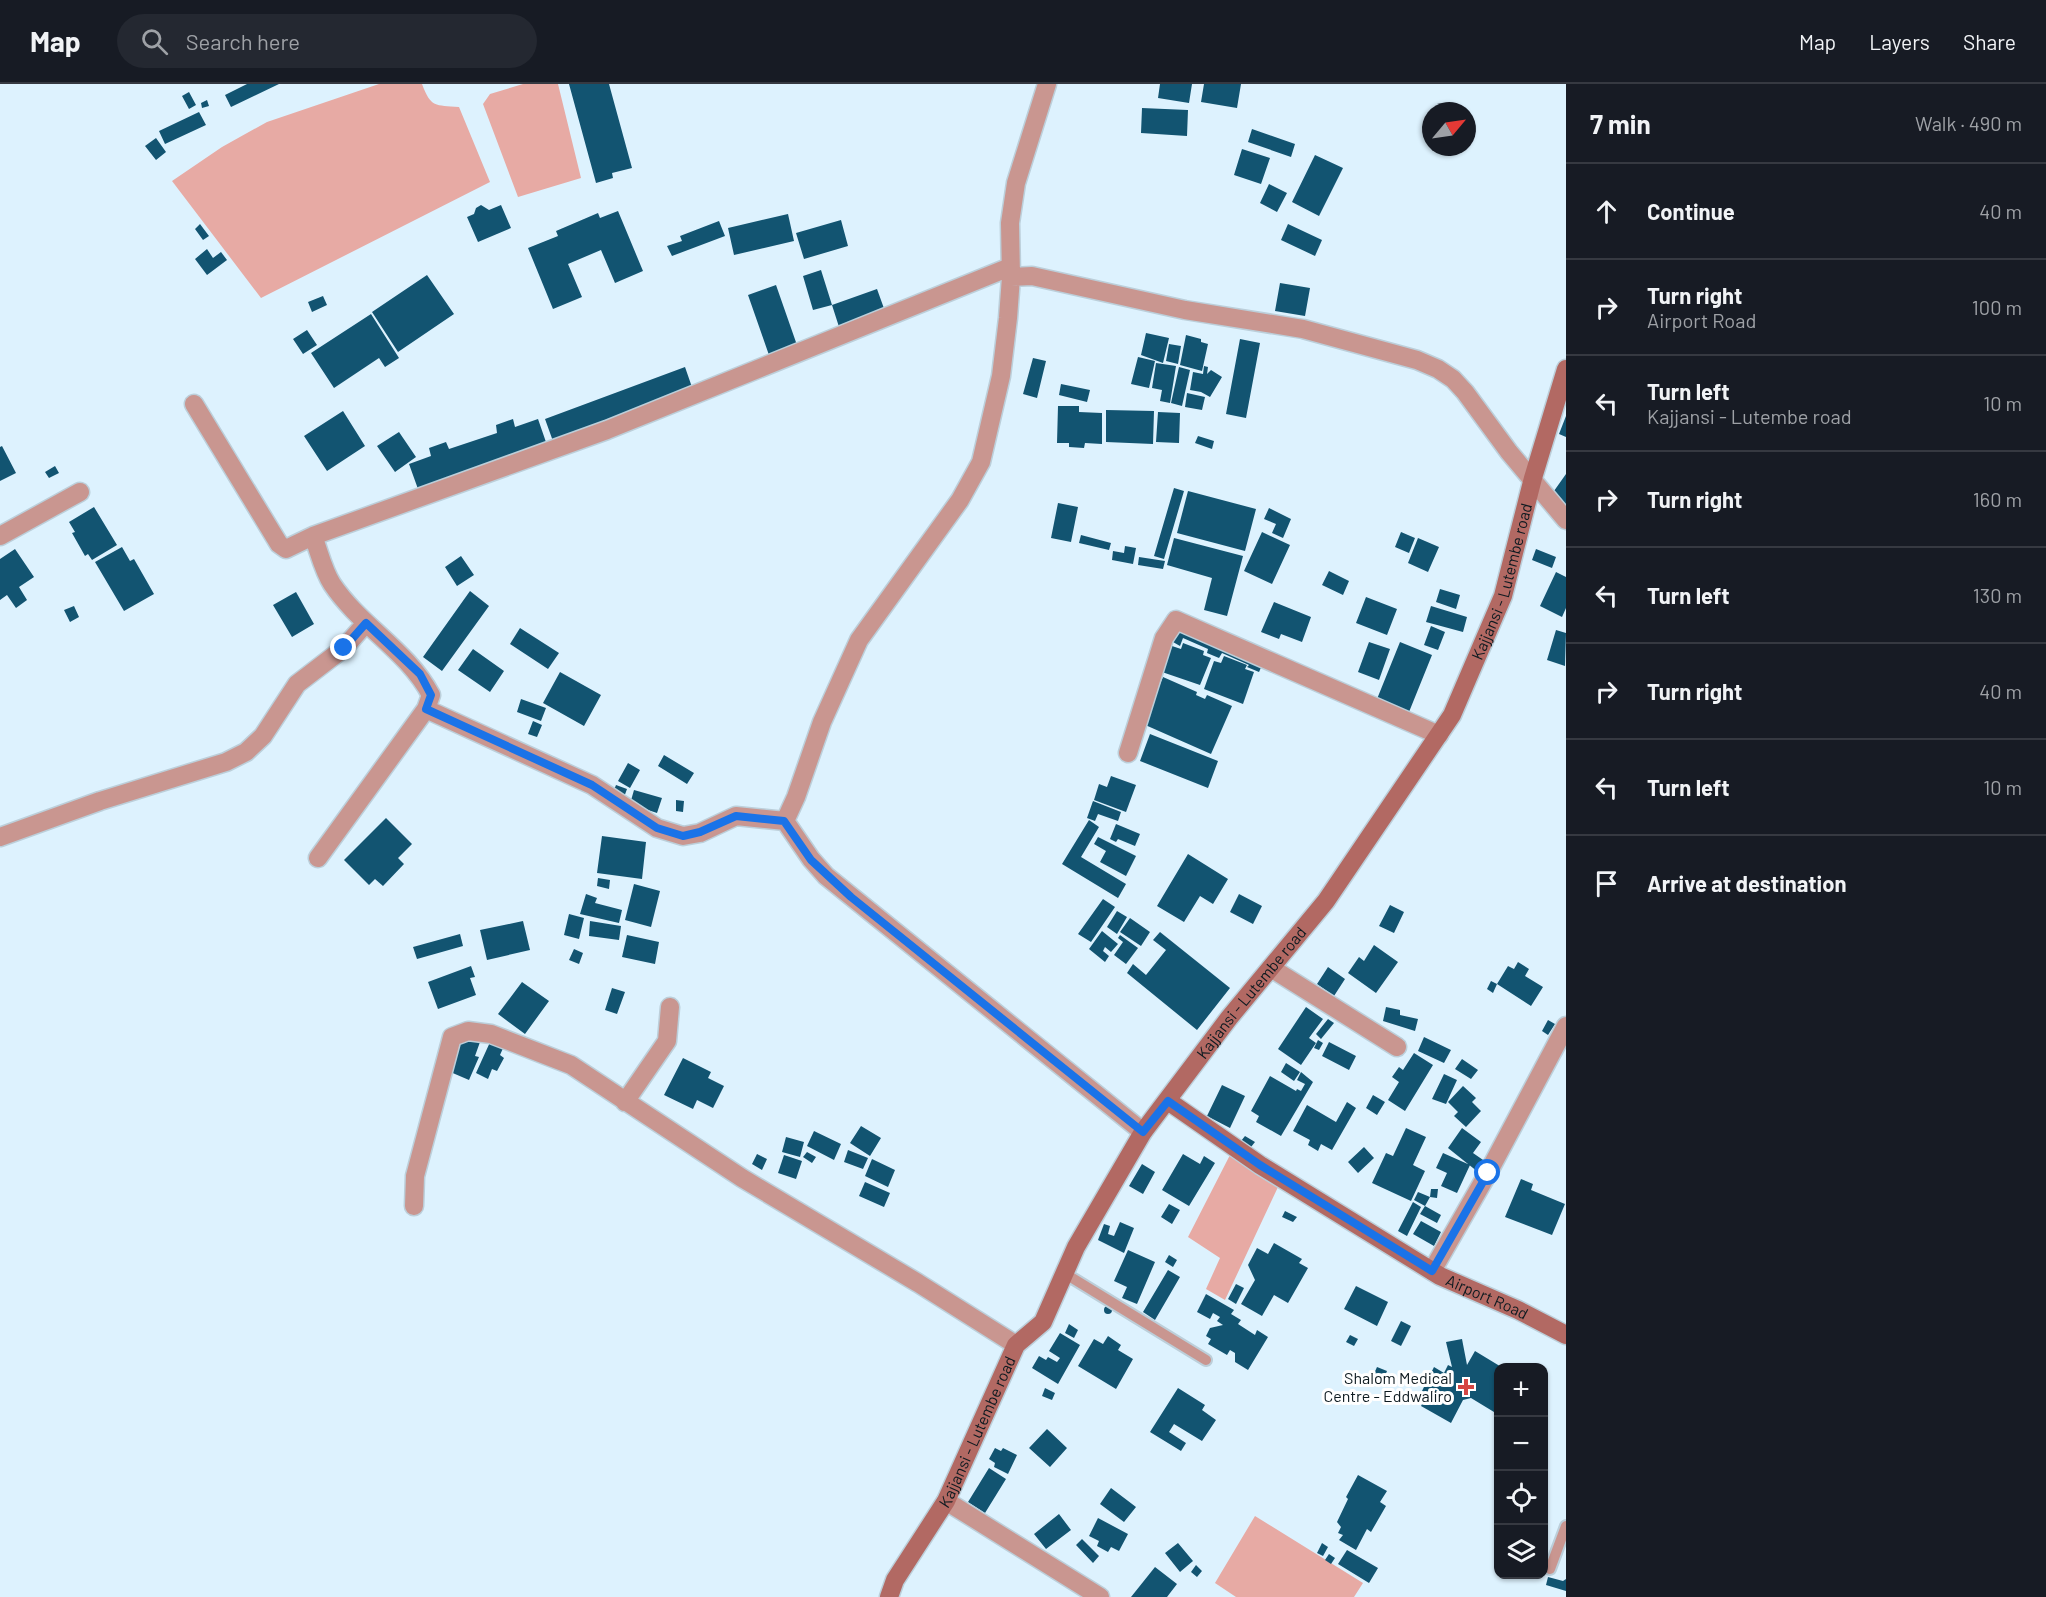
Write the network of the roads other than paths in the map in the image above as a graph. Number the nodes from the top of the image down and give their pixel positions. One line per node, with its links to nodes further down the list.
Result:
1 (1047, 84): 2 (street)
2 (1011, 272): 6 (street); 10 (street); 15 (street)
3 (1566, 369): 5 (street, Kajjansi - Lutembe road)
4 (194, 404): 10 (street)
5 (1560, 409): 6 (street, Kajjansi - Lutembe road)
6 (1533, 478): 8 (street); 13 (street, Kajjansi - Lutembe road)
7 (80, 492): 9 (street)
8 (1566, 520)
9 (0, 536)
10 (313, 536): 11 (street)
11 (366, 623): 12 (street); 16 (street)
12 (426, 709): 15 (street); 17 (street)
13 (1439, 735): 14 (street); 18 (street, Kajjansi - Lutembe road)
14 (1128, 753)
15 (784, 821): 24 (street)
16 (0, 837)
17 (318, 858)
18 (1270, 968): 21 (street); 22 (street, Kajjansi - Lutembe road)
19 (670, 1007): 23 (street)
20 (1566, 1026): 26 (street)
21 (1397, 1047)
22 (1168, 1101): 24 (street, Kajjansi - Lutembe road); 26 (street, Airport Road)
23 (625, 1102): 25 (street); 29 (street)
24 (1143, 1132): 27 (street, Kajjansi - Lutembe road)
25 (414, 1206)
26 (1432, 1271): 28 (street, Airport Road)
27 (1064, 1273): 29 (street, Kajjansi - Lutembe road); 30 (lane)
28 (1566, 1335)
29 (1016, 1345): 31 (street, Kajjansi - Lutembe road)
30 (1206, 1360)
31 (946, 1501): 34 (street, Kajjansi - Lutembe road); 35 (street)
32 (1566, 1526): 33 (lane)
33 (1550, 1569)
34 (889, 1597)
35 (1100, 1597)

